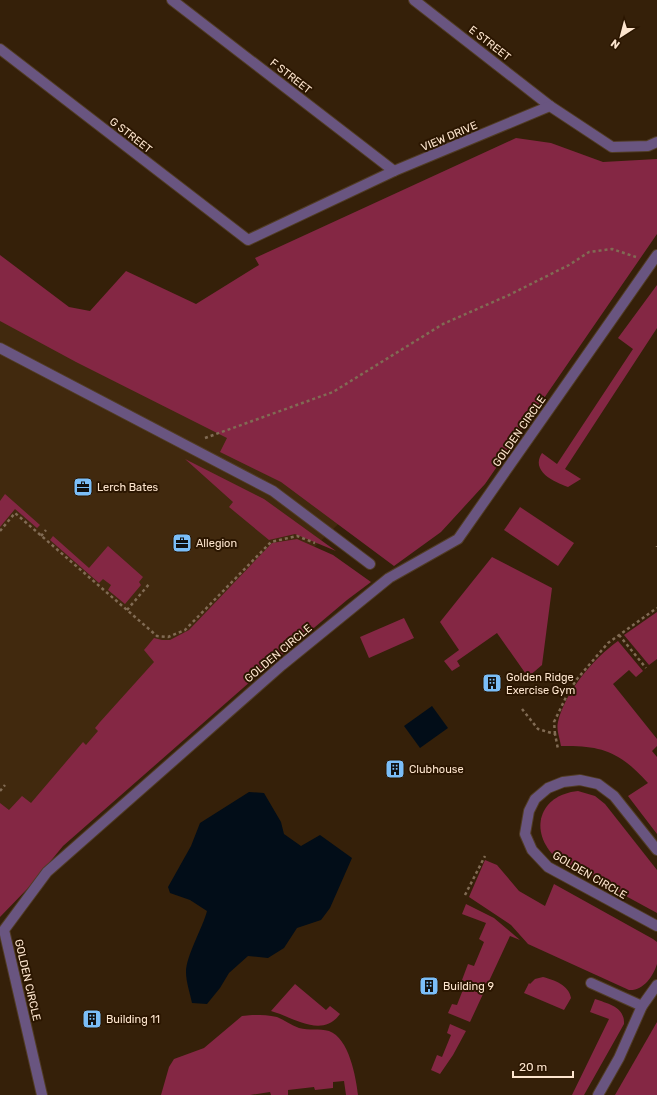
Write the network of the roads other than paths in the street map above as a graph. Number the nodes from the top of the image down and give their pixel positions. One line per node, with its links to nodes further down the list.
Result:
1 (172, 0): 6 (street, F STREET)
2 (414, 0): 4 (street, E STREET)
3 (0, 49): 7 (street, G STREET)
4 (550, 106): 5 (street); 6 (street, VIEW DRIVE)
5 (657, 142)
6 (394, 171): 7 (street, VIEW DRIVE)
7 (248, 240)
8 (657, 255): 16 (street, GOLDEN CIRCLE)
9 (0, 348): 10 (street)
10 (370, 564)
11 (657, 850): 12 (street, GOLDEN CIRCLE)
12 (657, 926)
13 (591, 983): 15 (street)
14 (657, 985): 15 (street)
15 (642, 1006): 17 (street)
16 (42, 1095)
17 (598, 1095)

